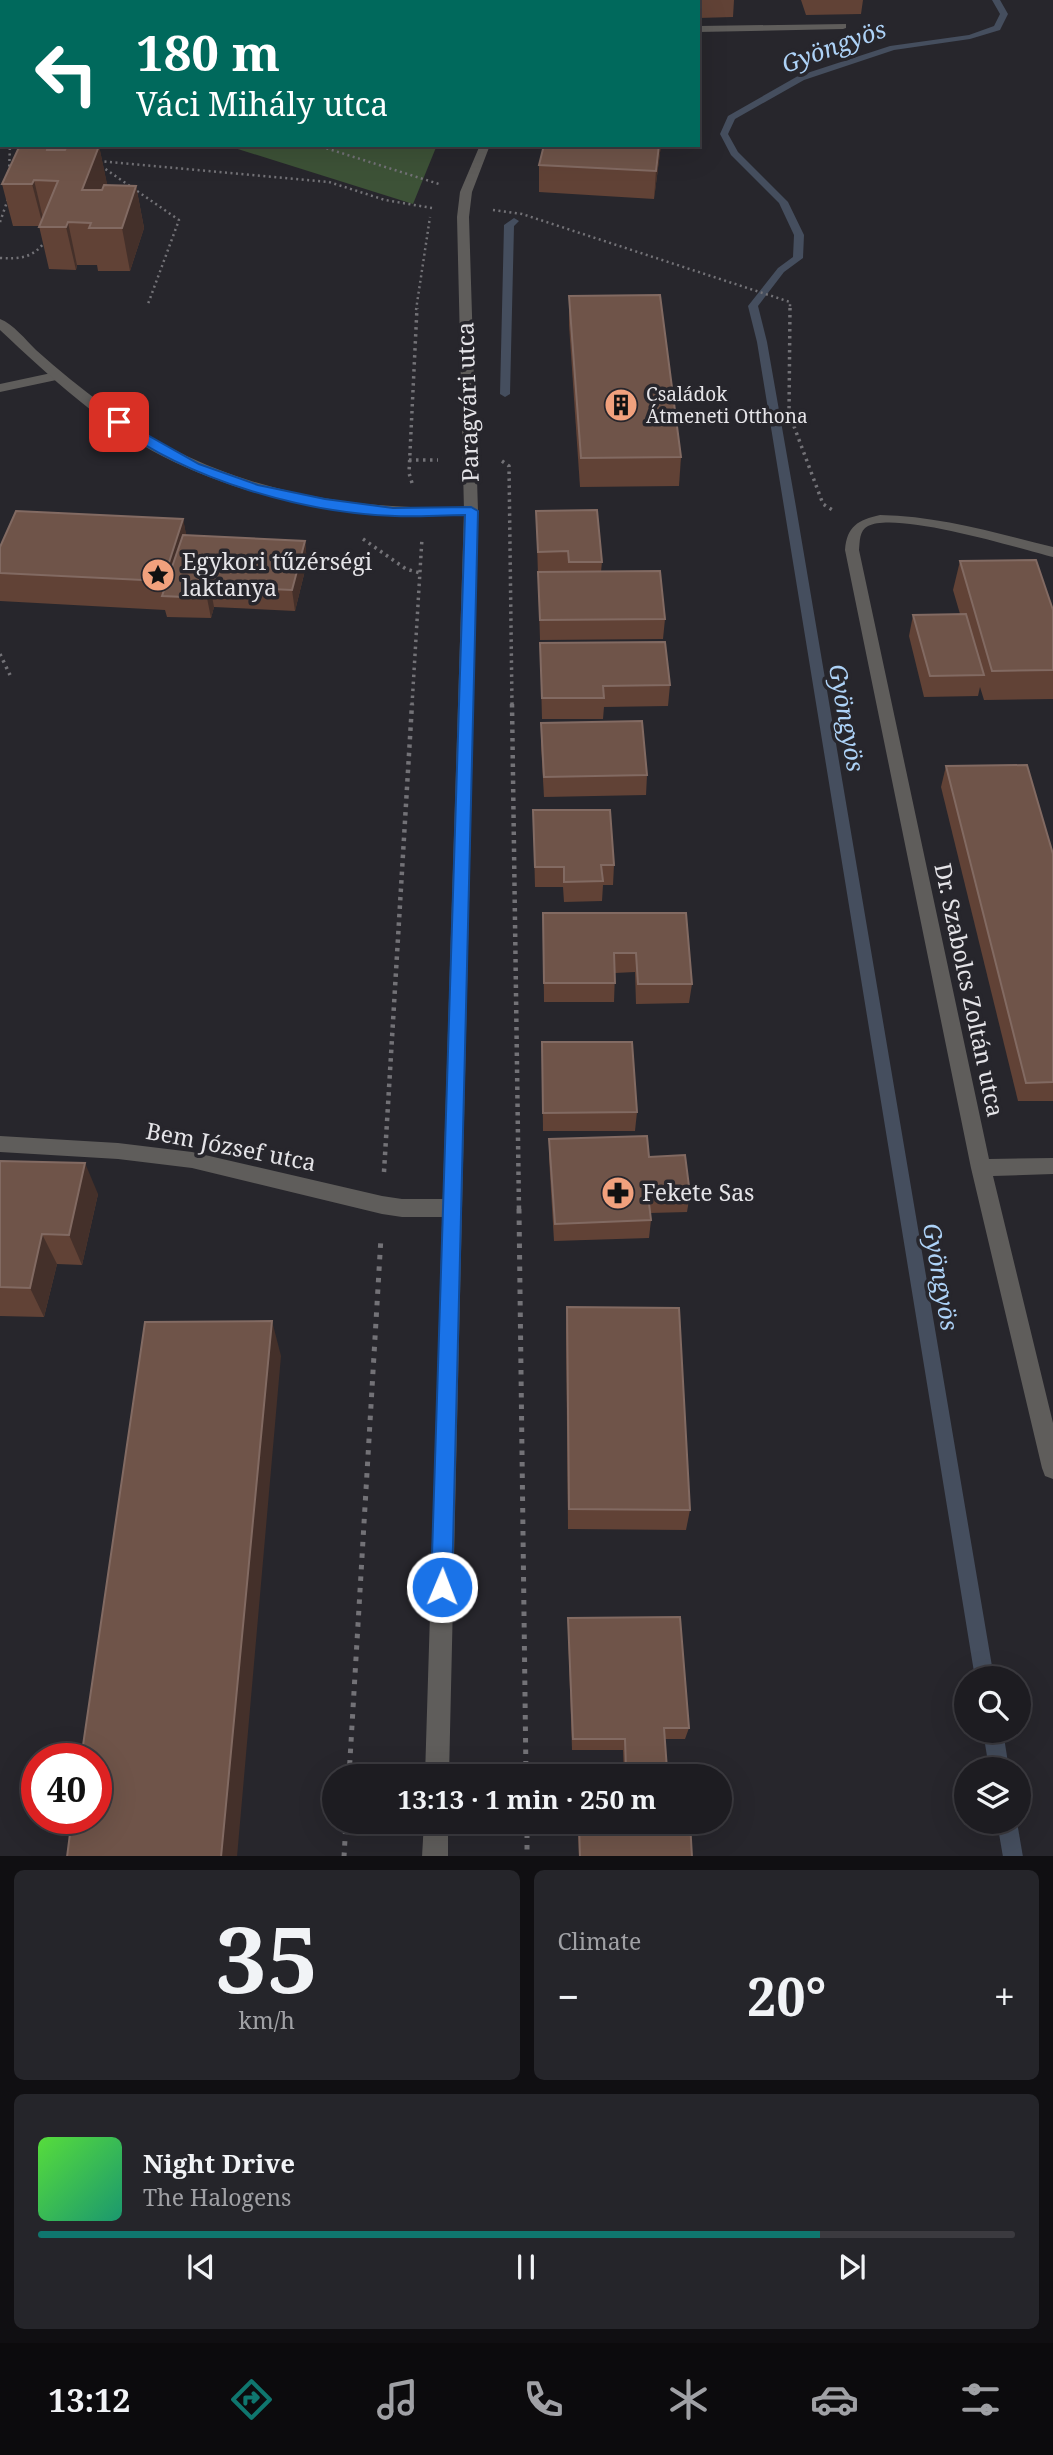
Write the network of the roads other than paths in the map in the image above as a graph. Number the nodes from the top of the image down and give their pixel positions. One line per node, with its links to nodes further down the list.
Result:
1 (843, 26): 2 (street)
2 (700, 29)
3 (484, 147): 7 (street, Paragvári utca)
4 (0, 323): 5 (street)
5 (56, 376): 6 (street); 7 (street)
6 (0, 388)
7 (471, 511): 12 (street, Paragvári utca)
8 (1053, 552): 11 (street, Dr. Szabolcs Zoltán utca)
9 (0, 1144): 12 (street, Bem József utca)
10 (1053, 1166): 11 (street)
11 (981, 1168): 13 (street, Dr. Szabolcs Zoltán utca)
12 (451, 1208): 14 (street, Paragvári utca)
13 (1053, 1468)
14 (437, 1764)
15 (436, 1834): 16 (street)
16 (435, 1856)

